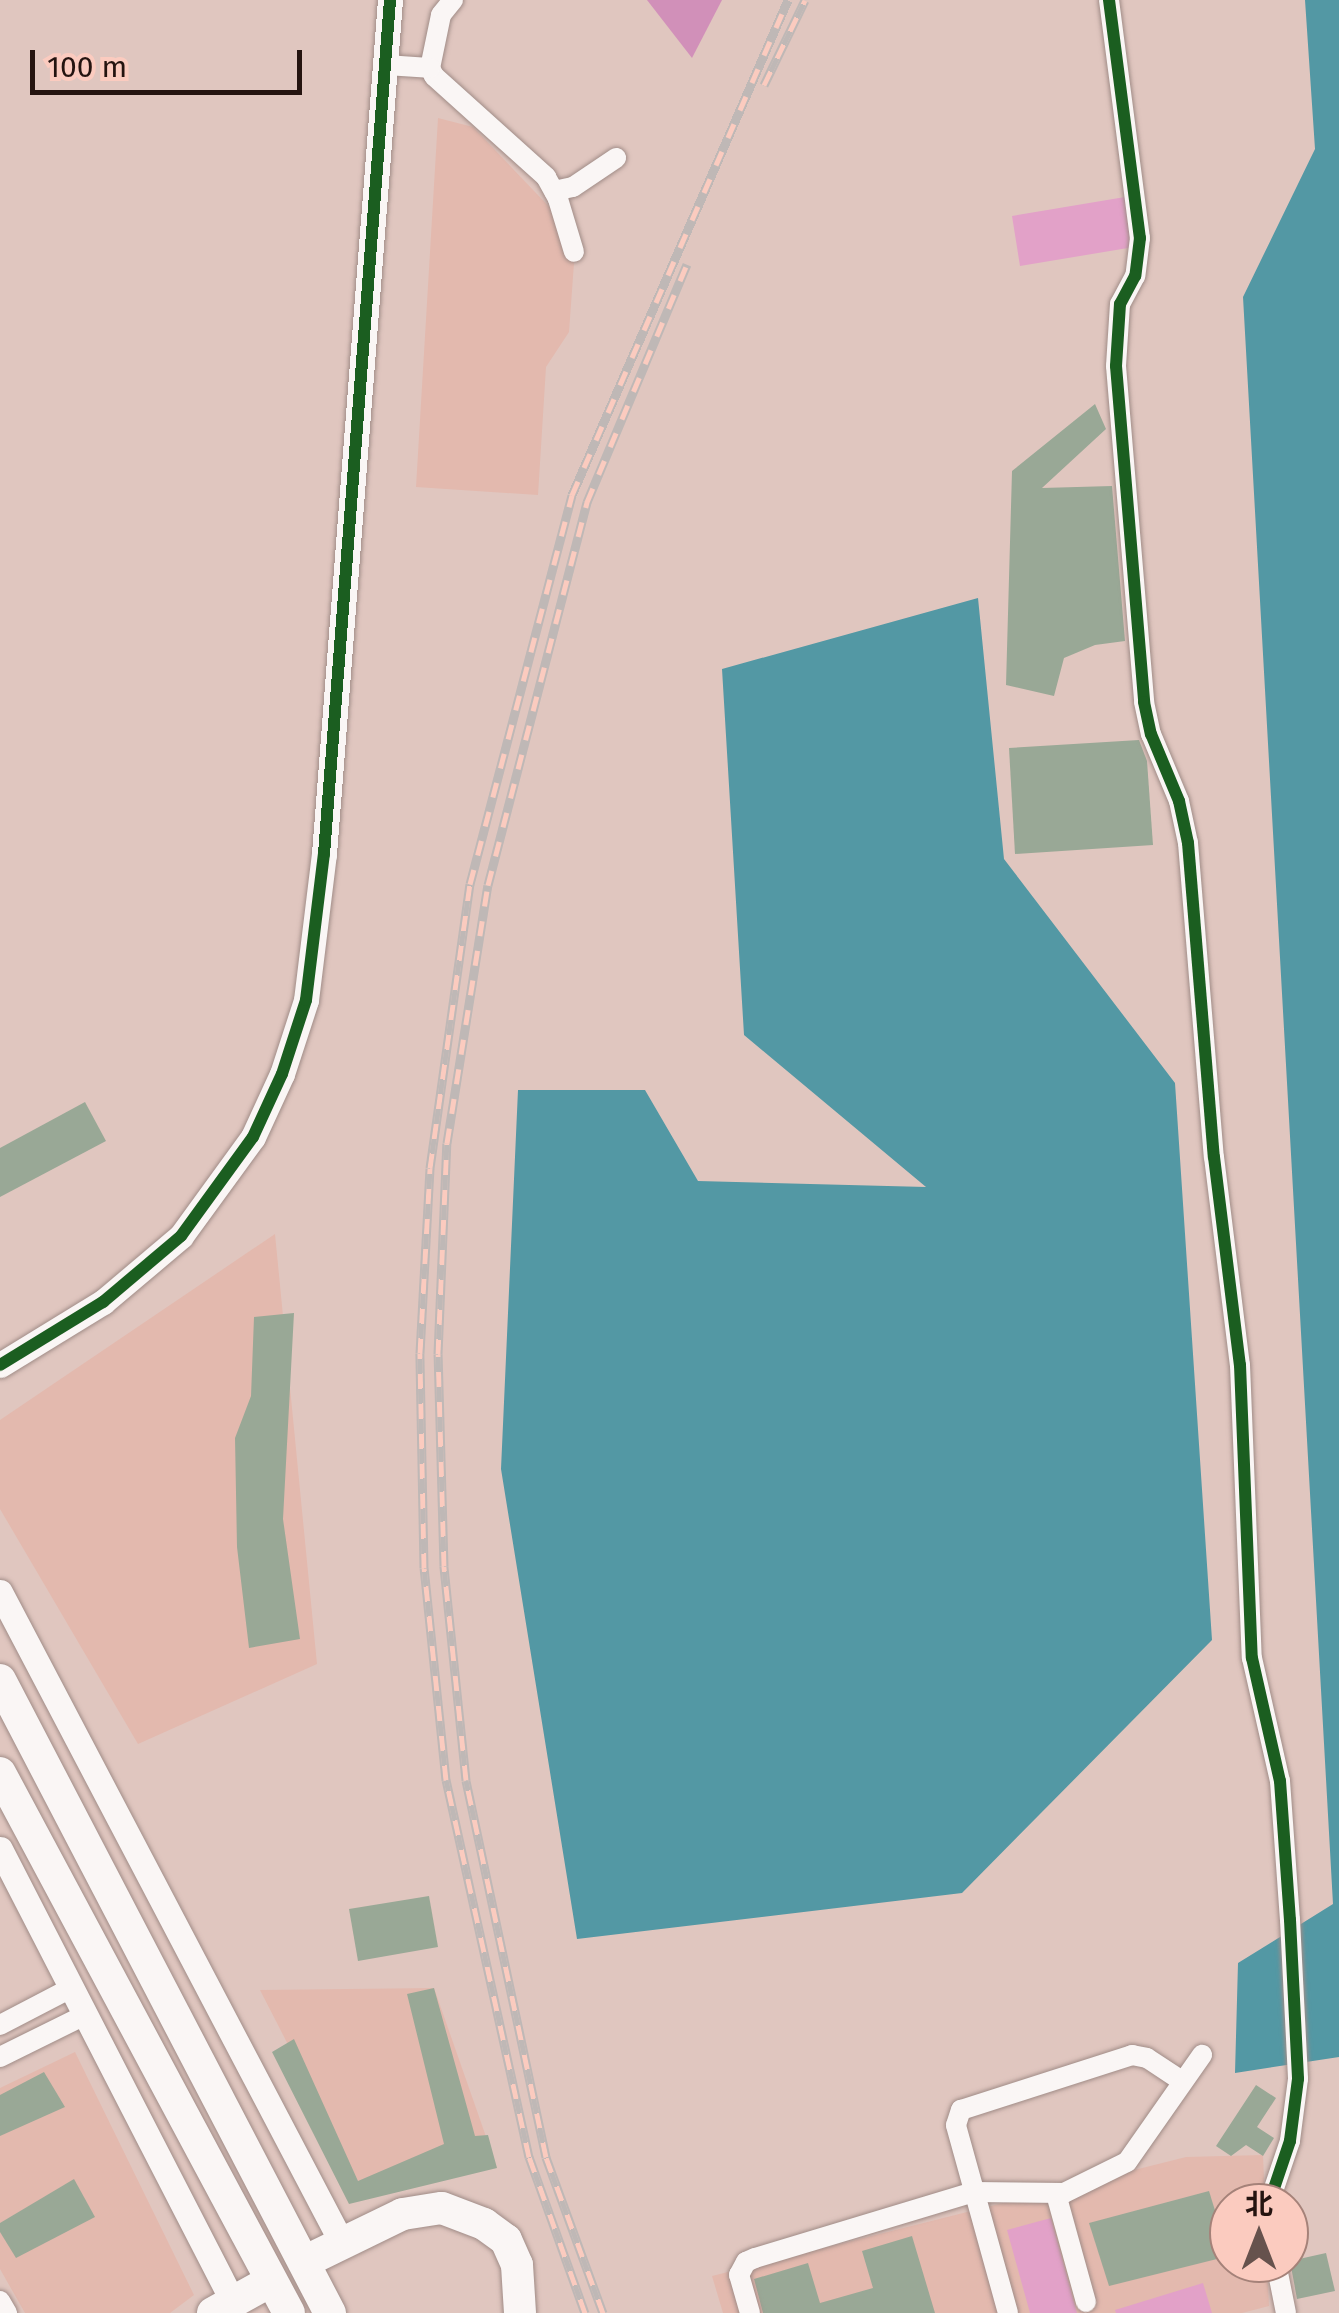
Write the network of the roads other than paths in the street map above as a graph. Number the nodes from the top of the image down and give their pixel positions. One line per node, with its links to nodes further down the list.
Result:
1 (390, 0): 4 (street)
2 (452, 0): 5 (street)
3 (1109, 0): 20 (street)
4 (384, 65): 5 (street); 9 (street)
5 (430, 68): 7 (street)
6 (616, 158): 7 (street)
7 (554, 191): 8 (street)
8 (574, 252)
9 (0, 1365)
10 (0, 1592): 23 (street)
11 (0, 1680): 24 (main road)
12 (0, 1773): 25 (main road)
13 (0, 1849): 14 (street)
14 (72, 1986): 15 (street); 16 (street)
15 (86, 2014): 18 (street); 29 (street)
16 (0, 2024)
17 (1202, 2055): 19 (street)
18 (0, 2057)
19 (1182, 2082): 21 (street); 22 (street)
20 (1276, 2183)
21 (974, 2192): 22 (street); 34 (street); 35 (street)
22 (1056, 2194): 28 (street)
23 (342, 2243): 24 (main road); 33 (main road)
24 (304, 2262): 32 (main road)
25 (272, 2281): 29 (main road); 31 (main road)
26 (1280, 2283): 36 (street)
27 (0, 2301): 30 (street)
28 (1086, 2302)
29 (223, 2308)
30 (7, 2313)
31 (288, 2313)
32 (330, 2313)
33 (520, 2313)
34 (750, 2313)
35 (1008, 2313)
36 (1286, 2313)

